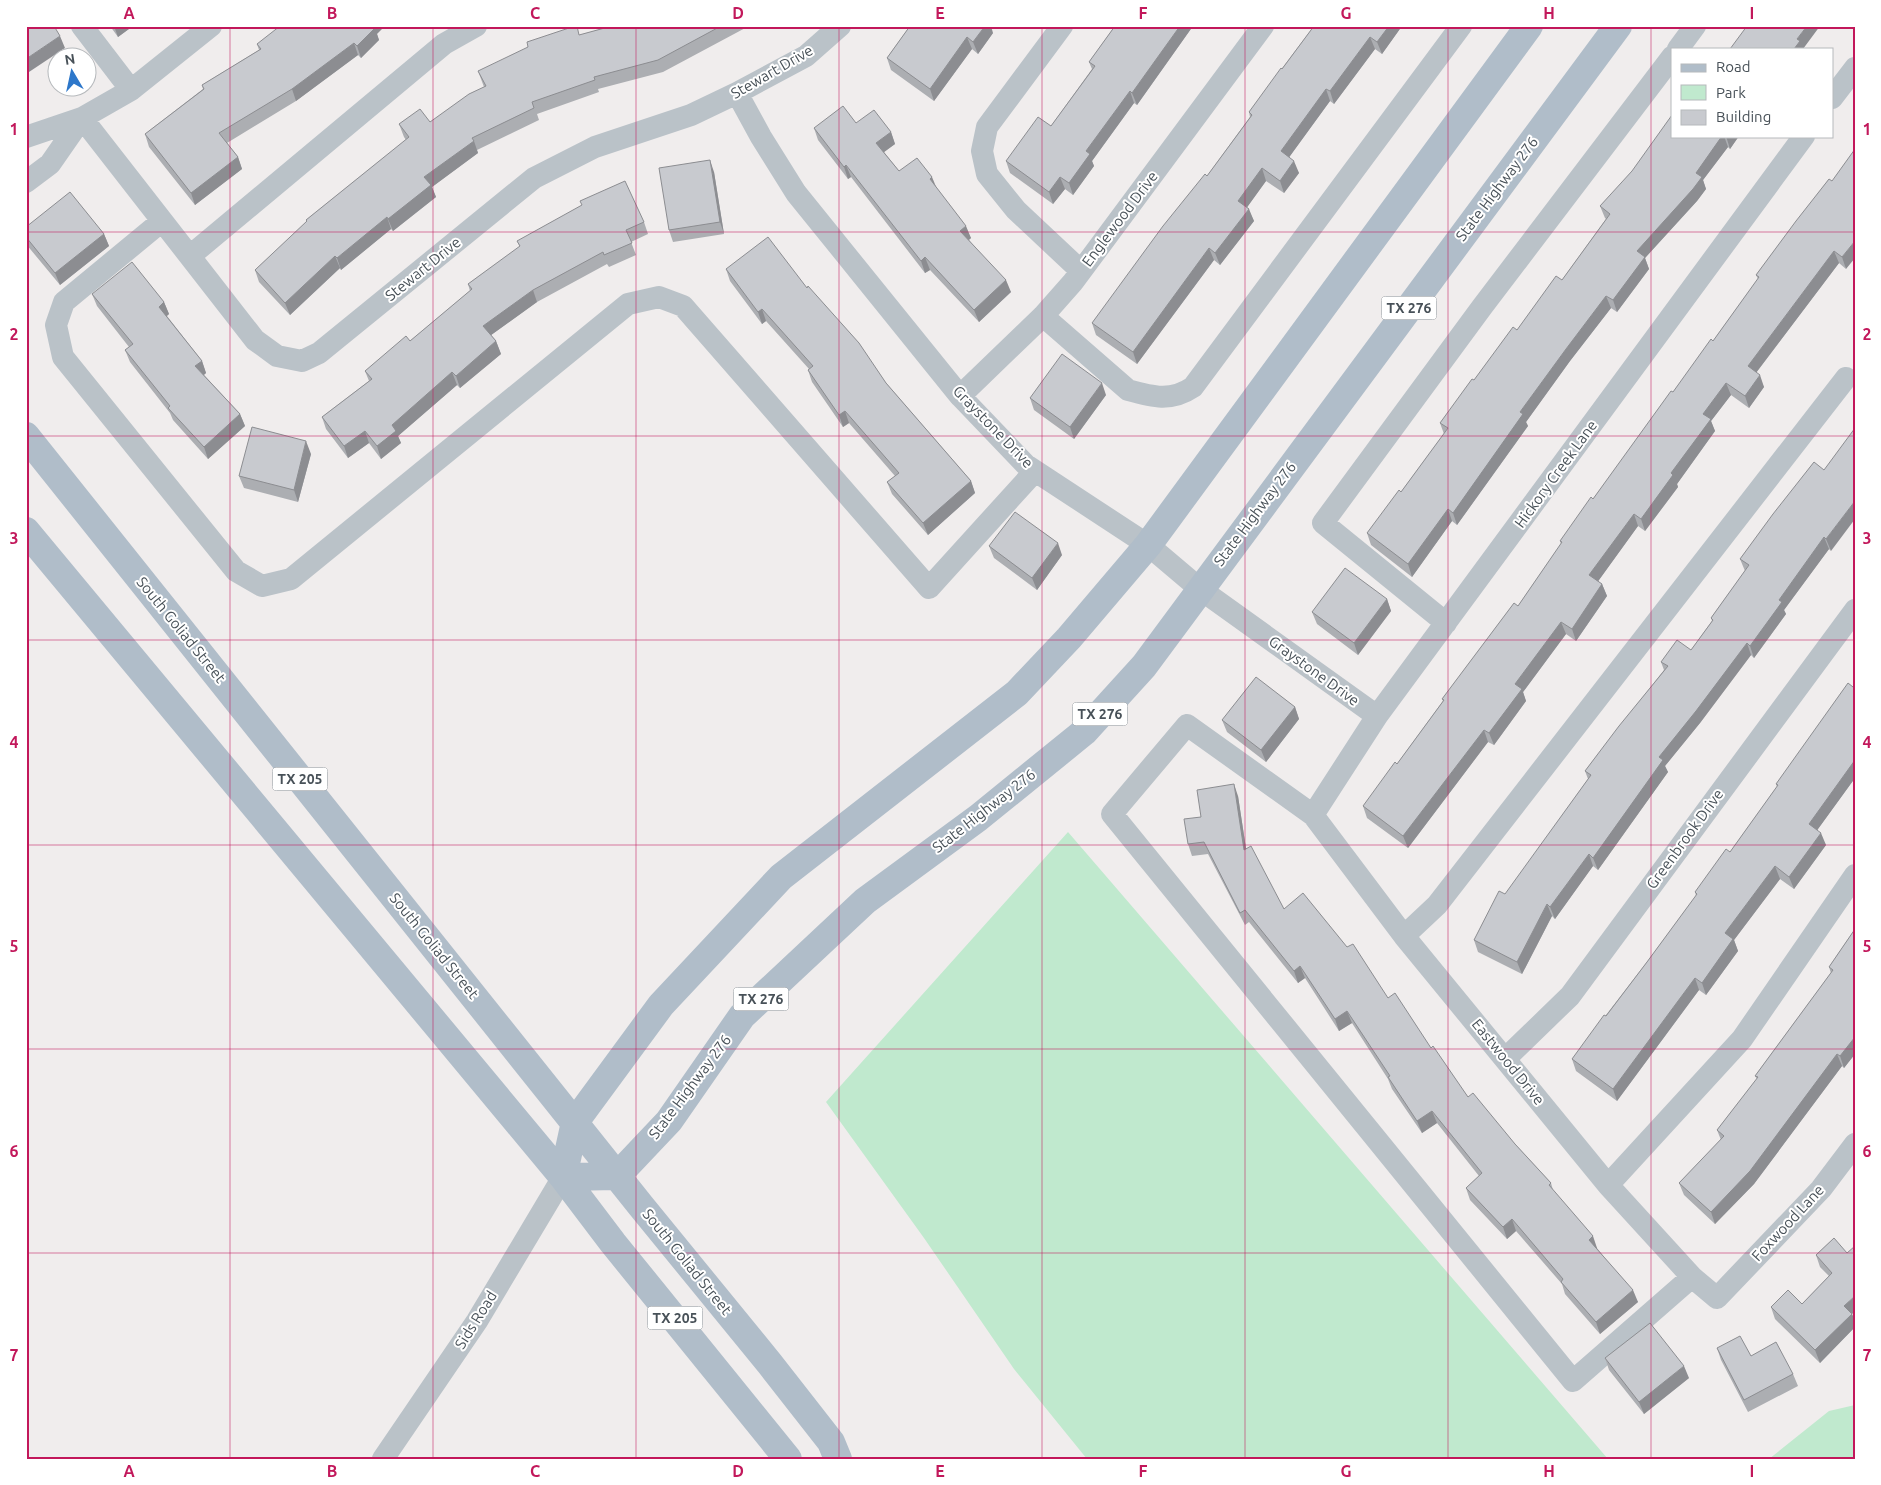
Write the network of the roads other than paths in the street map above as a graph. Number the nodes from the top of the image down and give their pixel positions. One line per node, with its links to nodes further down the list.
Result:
1 (82, 26): 14 (street)
2 (211, 26): 14 (street)
3 (476, 26): 22 (street)
4 (840, 26): 15 (street, Stewart Drive)
5 (1062, 26): 23 (street)
6 (1263, 26): 23 (street, Englewood Drive)
7 (1461, 26): 24 (street)
8 (1530, 26): 30 (main road)
9 (1618, 26): 31 (main road, State Highway 276 / TX 276)
10 (1695, 26): 11 (street)
11 (1679, 48)
12 (1671, 58): 33 (street)
13 (1855, 68): 16 (street)
14 (131, 90): 17 (street)
15 (737, 93): 22 (street, Stewart Drive); 26 (street, Graystone Drive)
16 (1834, 95)
17 (82, 118): 18 (street); 20 (street); 21 (street, Stewart Drive)
18 (26, 137)
19 (1803, 138): 33 (street, Hickory Creek Lane)
20 (26, 182)
21 (162, 221): 22 (street, Stewart Drive); 28 (street)
22 (190, 256)
23 (1081, 271): 24 (street, Englewood Drive)
24 (1043, 316): 26 (street, Englewood Drive)
25 (1852, 376): 37 (street)
26 (960, 396): 28 (street, Graystone Drive)
27 (26, 436): 39 (main road, South Goliad Street / TX 205)
28 (1034, 471): 30 (street, Graystone Drive)
29 (26, 531): 42 (main road, TX 205)
30 (1148, 545): 31 (street, Graystone Drive); 39 (main road)
31 (1200, 589): 34 (street, Graystone Drive); 41 (main road, State Highway 276 / TX 276)
32 (1855, 610): 38 (street, Greenbrook Drive)
33 (1446, 623): 34 (street, Hickory Creek Lane)
34 (1378, 716): 35 (street, Hickory Creek Lane)
35 (1313, 815): 37 (street, Eastwood Drive); 44 (street, Eastwood Drive)
36 (1855, 875): 43 (street)
37 (1404, 936): 38 (street, Eastwood Drive)
38 (1505, 1059): 43 (street, Eastwood Drive)
39 (574, 1122): 41 (main road, South Goliad Street / TX 205); 42 (main road)
40 (1855, 1144): 45 (street, Foxwood Lane)
41 (617, 1176): 42 (main road); 48 (main road, South Goliad Street / TX 205)
42 (563, 1177): 46 (street, Sids Road); 47 (main road, TX 205)
43 (1608, 1185): 44 (street, Eastwood Drive)
44 (1692, 1277): 45 (street, Eastwood Drive)
45 (1717, 1298)
46 (383, 1459)
47 (788, 1459)
48 (838, 1459)

